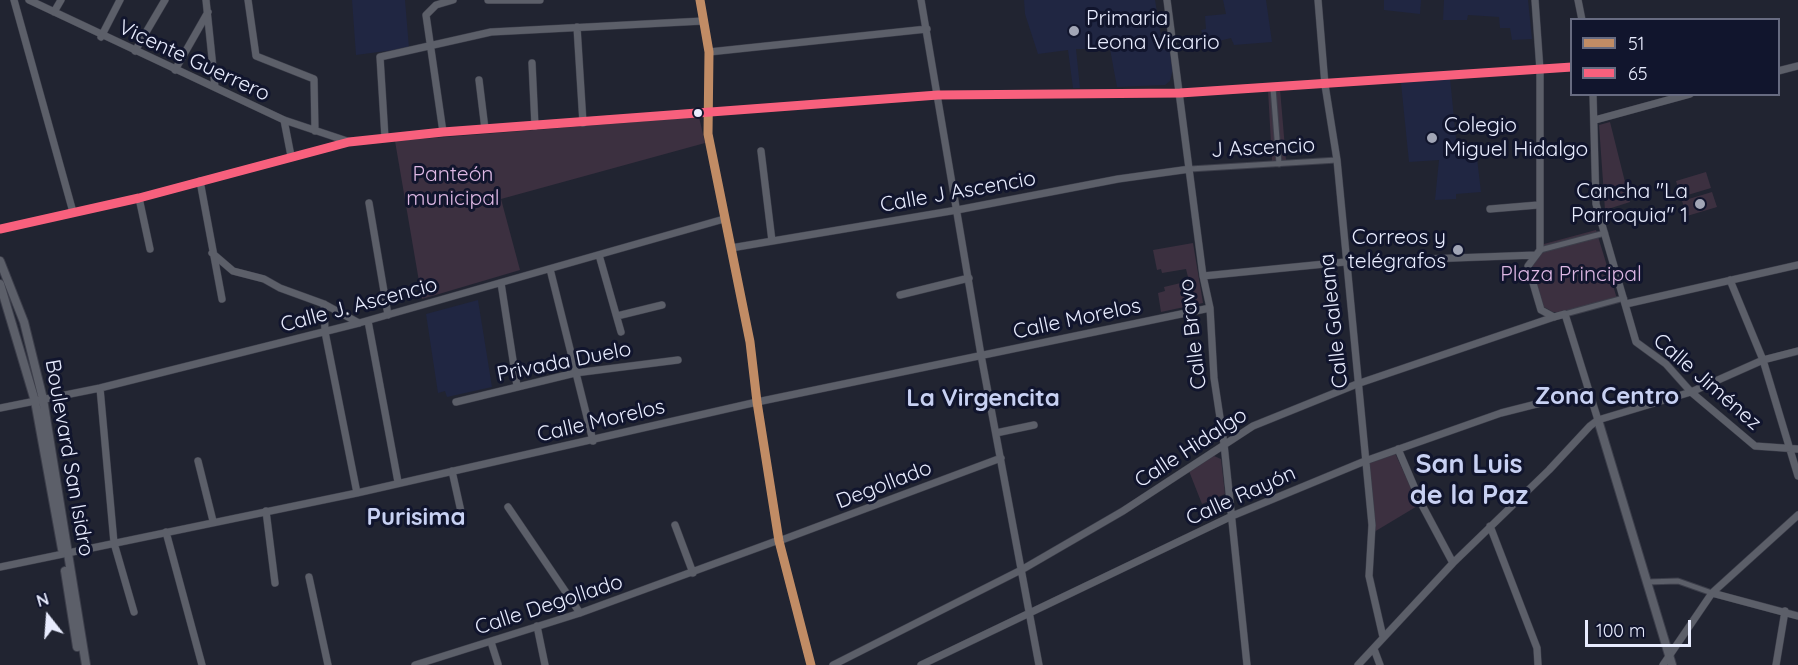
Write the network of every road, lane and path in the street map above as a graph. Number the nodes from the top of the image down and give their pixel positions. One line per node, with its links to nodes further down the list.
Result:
1 (14, 0): 62 (street)
2 (28, 0): 17 (street, Vicente Guerrero)
3 (61, 0): 17 (street)
4 (120, 0): 23 (street)
5 (165, 0): 25 (street)
6 (206, 0): 18 (street)
7 (248, 0): 47 (street)
8 (453, 0): 24 (street)
9 (488, 0): 10 (street)
10 (540, 0)
11 (700, 0): 20 (street)
12 (921, 0): 22 (street)
13 (1167, 0): 37 (street, Calle Bravo)
14 (1318, 0): 34 (street, Calle Galeana)
15 (1535, 0): 31 (street)
16 (1578, 0): 19 (street)
17 (54, 12): 23 (street, Vicente Guerrero)
18 (208, 12): 30 (street); 35 (street)
19 (1582, 18)
20 (703, 21): 21 (street); 26 (street)
21 (577, 27): 24 (street); 44 (street)
22 (927, 29): 26 (street); 38 (street)
23 (101, 36): 25 (street, Vicente Guerrero)
24 (430, 47): 48 (street); 49 (street)
25 (135, 51): 30 (street, Vicente Guerrero)
26 (709, 52): 41 (street)
27 (532, 63): 45 (street)
28 (1798, 66): 32 (street)
29 (1570, 67): 31 (street)
30 (175, 70): 35 (street, Vicente Guerrero)
31 (1540, 70): 34 (street); 59 (street)
32 (1780, 71)
33 (479, 80): 46 (street)
34 (1325, 85): 36 (street); 53 (street, Calle Galeana)
35 (215, 87): 42 (street, Vicente Guerrero)
36 (1273, 88): 37 (street); 54 (street)
37 (1180, 93): 38 (street); 55 (street, Calle Bravo)
38 (938, 96): 41 (street); 61 (street)
39 (1593, 96): 43 (street, Calle Jiménez)
40 (1683, 96): 43 (street)
41 (706, 114): 44 (street); 63 (street)
42 (284, 120): 47 (street, Vicente Guerrero); 52 (street)
43 (1595, 120): 65 (street, Calle Jiménez)
44 (583, 123): 45 (street)
45 (536, 126): 46 (street)
46 (485, 129): 48 (street)
47 (315, 131): 50 (street, Vicente Guerrero)
48 (442, 132): 49 (street)
49 (386, 138): 50 (street)
50 (349, 142): 52 (street)
51 (761, 151): 66 (street)
52 (291, 156): 56 (street)
53 (1337, 160): 54 (street, J Ascencio); 73 (street, Calle Galeana)
54 (1279, 164): 55 (street, J Ascencio)
55 (1190, 169): 61 (street, Calle J Ascencio); 76 (street, Calle Bravo)
56 (200, 181): 57 (street); 69 (street)
57 (139, 198): 62 (street); 68 (street)
58 (369, 203): 88 (street)
59 (1538, 205): 60 (street); 70 (street)
60 (1490, 209)
61 (957, 210): 66 (street, Calle J Ascencio); 77 (street)
62 (73, 212): 64 (street)
63 (724, 219): 67 (street); 71 (street, Calle J. Ascencio)
64 (0, 229)
65 (1605, 233): 70 (street); 83 (street, Calle Jiménez)
66 (772, 241): 67 (street, Calle J Ascencio)
67 (731, 248): 107 (street)
68 (150, 249)
69 (212, 253): 82 (street); 84 (street)
70 (1538, 253): 73 (street); 90 (street)
71 (599, 255): 75 (street, Calle J. Ascencio); 89 (street)
72 (0, 261): 105 (street, Boulevard San Isidro)
73 (1344, 262): 76 (street); 100 (street, Calle Galeana)
74 (1798, 266): 78 (street)
75 (550, 269): 79 (street, Calle J. Ascencio); 99 (street)
76 (1203, 276): 86 (street, Calle Bravo)
77 (969, 278): 81 (street); 96 (street)
78 (1730, 280): 83 (street); 98 (street)
79 (501, 283): 88 (street, Calle J. Ascencio); 101 (street)
80 (0, 284): 105 (street, Boulevard San Isidro)
81 (900, 295)
82 (222, 299)
83 (1625, 301): 87 (street, Calle Hidalgo); 104 (street, Calle Jiménez)
84 (324, 304): 92 (street); 93 (street)
85 (662, 305): 89 (street)
86 (1210, 308): 96 (street, Calle Morelos); 113 (street, Calle Bravo)
87 (1565, 314): 90 (street, Calle Hidalgo); 103 (street)
88 (388, 315): 91 (street, Calle J. Ascencio)
89 (616, 316): 94 (street)
90 (1554, 318): 100 (street, Calle Hidalgo)
91 (368, 321): 92 (street, Calle J. Ascencio); 122 (street)
92 (359, 323): 93 (street, Calle J. Ascencio)
93 (325, 332): 102 (street, Calle J. Ascencio); 123 (street)
94 (621, 332)
95 (1798, 351): 98 (street)
96 (981, 356): 107 (street, Calle Morelos); 111 (street)
97 (678, 360): 99 (street, Privada Duelo)
98 (1762, 360): 104 (street); 115 (street)
99 (575, 373): 101 (street, Privada Duelo); 112 (street)
100 (1357, 384): 113 (street, Calle Hidalgo); 118 (street, Calle Galeana)
101 (517, 386): 106 (street, Privada Duelo)
102 (100, 388): 105 (street, Calle J. Ascencio); 134 (street)
103 (1588, 390): 109 (street); 114 (street, Calle Rayón)
104 (1691, 392): 109 (street); 115 (street, Calle Jiménez)
105 (39, 400): 108 (street, Calle J. Ascencio); 135 (street, Boulevard San Isidro)
106 (456, 402)
107 (757, 402): 112 (street, Calle Morelos); 133 (street)
108 (0, 408)
109 (1598, 420): 131 (street); 141 (street)
110 (1034, 425): 111 (street)
111 (996, 432): 117 (street)
112 (593, 441): 120 (street, Calle Morelos)
113 (1224, 444): 128 (street, Calle Bravo); 138 (street, Calle Hidalgo)
114 (1398, 449): 118 (street, Calle Rayón); 136 (street)
115 (1788, 449): 116 (street, Calle Jiménez); 121 (street)
116 (1798, 449)
117 (1001, 458): 133 (street, Degollado); 138 (street)
118 (1365, 461): 128 (street, Calle Rayón); 150 (street, Calle Galeana)
119 (198, 462): 129 (street)
120 (452, 471): 122 (street, Calle Morelos); 127 (street)
121 (1798, 476)
122 (398, 482): 123 (street, Calle Morelos)
123 (357, 494): 125 (street, Calle Morelos)
124 (508, 507): 146 (street)
125 (266, 511): 129 (street, Calle Morelos); 142 (street)
126 (1798, 515): 143 (street)
127 (462, 516)
128 (1232, 516): 147 (street, Calle Rayón); 164 (street, Calle Bravo)
129 (213, 521): 132 (street, Calle Morelos)
130 (675, 525): 139 (street)
131 (1490, 526): 136 (street); 167 (street)
132 (166, 532): 134 (street, Calle Morelos); 156 (street)
133 (779, 540): 139 (street, Degollado); 160 (street)
134 (114, 543): 135 (street, Calle Morelos); 145 (street)
135 (65, 554): 137 (street, Calle Morelos); 154 (street, Boulevard San Isidro)
136 (1453, 563): 150 (street)
137 (0, 567)
138 (1023, 569): 147 (street); 161 (street, Calle Hidalgo)
139 (693, 573): 146 (street, Calle Degollado)
140 (309, 578): 157 (street)
141 (1647, 582): 143 (street); 153 (street)
142 (275, 584)
143 (1712, 593): 144 (street); 153 (street)
144 (1785, 611): 148 (street); 170 (street)
145 (134, 612)
146 (580, 613): 149 (street, Calle Degollado)
147 (1031, 613): 162 (street, Calle Rayón); 163 (street)
148 (1798, 616)
149 (537, 626): 151 (street, Calle Degollado); 159 (street)
150 (1383, 637): 152 (street)
151 (491, 642): 155 (street); 158 (street, Calle Degollado)
152 (1374, 650): 165 (street); 166 (street)
153 (1670, 655): 168 (street); 169 (street)
154 (83, 663)
155 (498, 664)
156 (202, 665)
157 (328, 665)
158 (415, 665)
159 (545, 665)
160 (811, 665)
161 (832, 665)
162 (921, 665)
163 (1039, 665)
164 (1246, 665)
165 (1358, 665)
166 (1380, 665)
167 (1538, 665)
168 (1663, 665)
169 (1672, 665)
170 (1776, 665)

